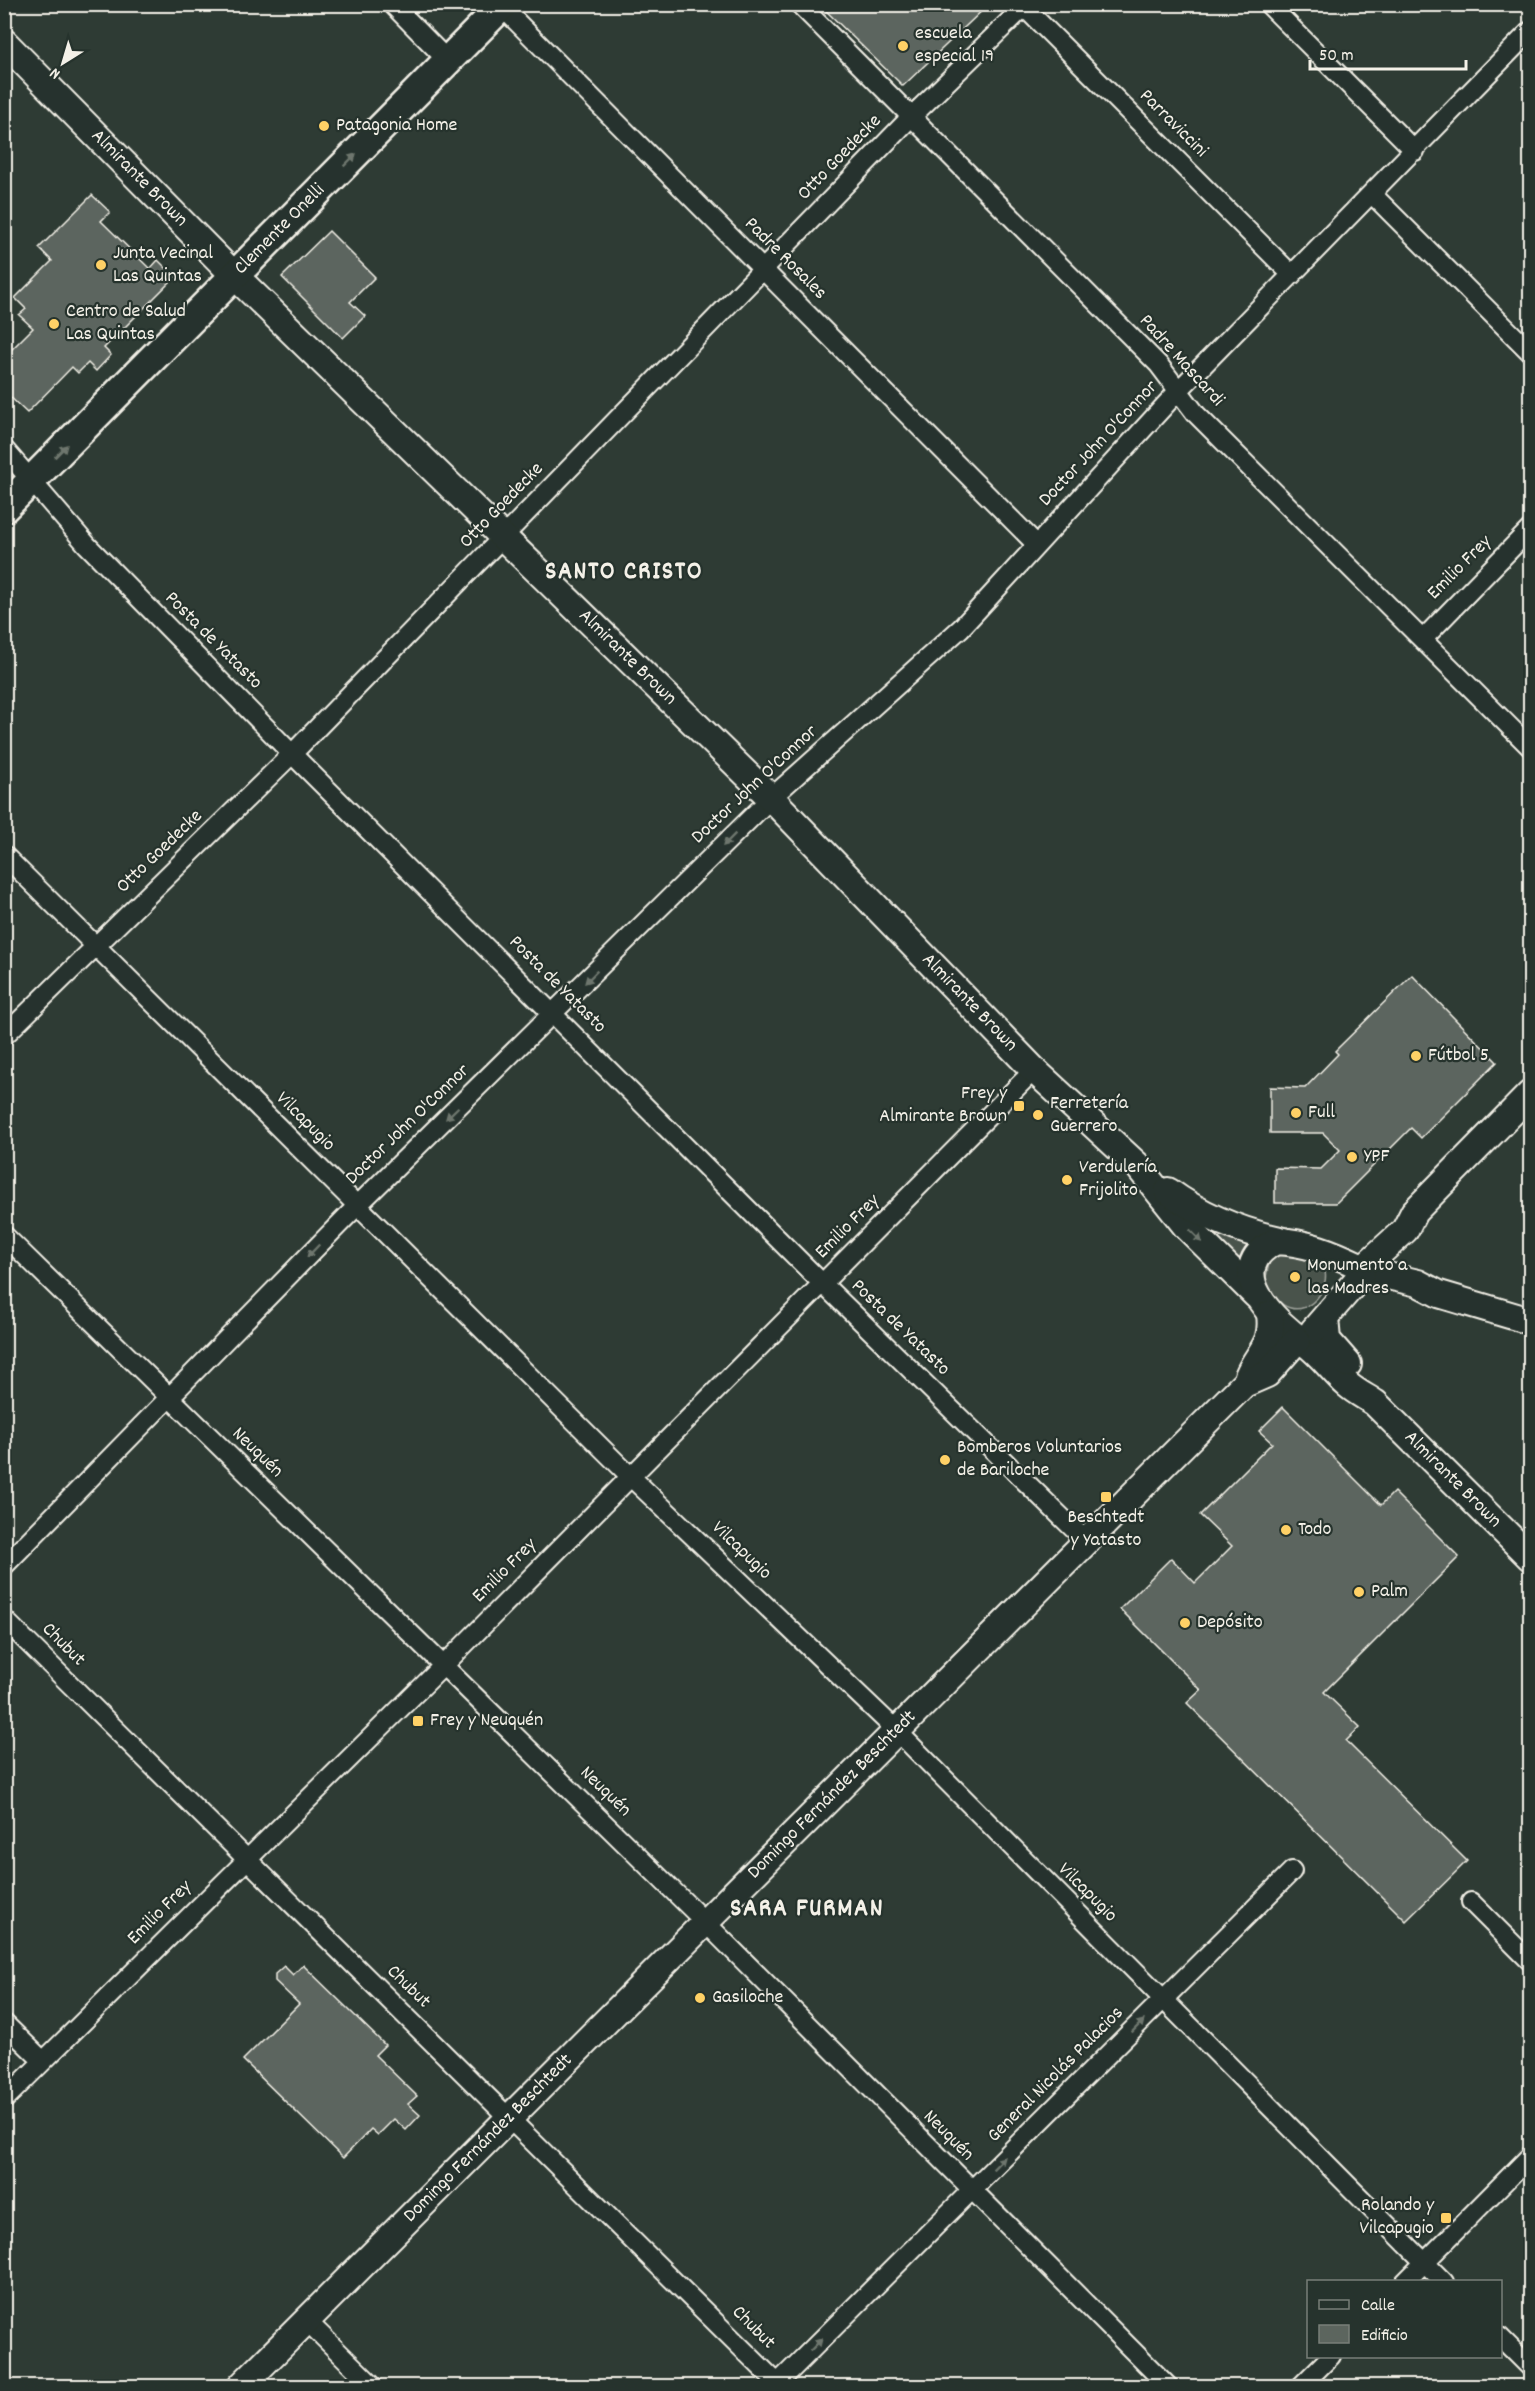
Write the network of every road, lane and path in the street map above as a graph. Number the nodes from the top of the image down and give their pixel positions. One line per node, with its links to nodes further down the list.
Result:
1 (392, 4): 8 (street)
2 (799, 4): 9 (street, Padre Mascardi)
3 (1268, 4): 10 (street)
4 (503, 6): 8 (main road, Clemente Onelli); 12 (street, Padre Rosales)
5 (1024, 6): 9 (street, Otto Goedecke); 13 (street, Parraviccini)
6 (1530, 31): 10 (street, Doctor John O'Connor)
7 (4, 42): 14 (main road, Almirante Brown)
8 (448, 61): 14 (main road, Clemente Onelli, one-way to 8)
9 (910, 118): 12 (street, Otto Goedecke); 16 (street, Padre Mascardi)
10 (1415, 151): 11 (street, Doctor John O'Connor)
11 (1373, 195): 13 (street, Doctor John O'Connor); 15 (street)
12 (764, 268): 21 (street, Otto Goedecke); 22 (street, Padre Rosales)
13 (1292, 274): 16 (street, Doctor John O'Connor)
14 (235, 276): 18 (main road, Clemente Onelli, one-way to 14); 21 (main road, Almirante Brown)
15 (1530, 352)
16 (1179, 390): 22 (street, Doctor John O'Connor); 23 (street, Padre Mascardi)
17 (4, 448): 18 (street, Posta de Yatasto)
18 (33, 479): 19 (main road, Clemente Onelli); 25 (street, Posta de Yatasto)
19 (4, 508)
20 (1530, 529): 23 (street, Emilio Frey)
21 (504, 536): 25 (street, Otto Goedecke); 26 (main road, Almirante Brown)
22 (1036, 544): 26 (street, Doctor John O'Connor)
23 (1422, 639): 24 (street, Padre Mascardi)
24 (1530, 747)
25 (292, 754): 28 (street, Otto Goedecke); 29 (street, Posta de Yatasto)
26 (771, 798): 29 (street, Doctor John O'Connor, one-way to 29); 31 (main road, Almirante Brown)
27 (4, 855): 28 (street, Vilcapugio)
28 (95, 946): 30 (street, Otto Goedecke); 34 (street, Vilcapugio)
29 (554, 1014): 34 (street, Doctor John O'Connor, one-way to 34); 40 (street, Posta de Yatasto)
30 (4, 1036)
31 (1034, 1070): 33 (main road, Almirante Brown); 40 (street, Emilio Frey)
32 (1530, 1094): 35 (main road)
33 (1146, 1175): 37 (main road, Almirante Brown); 41 (main road, Almirante Brown, one-way to 41)
34 (358, 1205): 46 (street, Doctor John O'Connor, one-way to 46); 48 (street, Vilcapugio)
35 (1414, 1212): 38 (main road); 39 (main road)
36 (4, 1235): 46 (street, Neuquén)
37 (1284, 1241): 38 (main road, Almirante Brown); 41 (main road, Domingo Fernández Beschtedt)
38 (1327, 1251): 39 (main road)
39 (1360, 1274): 42 (main road, Domingo Fernández Beschtedt); 43 (main road)
40 (823, 1284): 48 (street, Emilio Frey); 49 (street, Posta de Yatasto)
41 (1263, 1305): 44 (main road, Almirante Brown); 45 (main road, Domingo Fernández Beschtedt)
42 (1324, 1318): 44 (main road, Domingo Fernández Beschtedt); 47 (main road, Almirante Brown)
43 (1530, 1321)
44 (1300, 1341): 45 (main road, Domingo Fernández Beschtedt); 47 (main road, Almirante Brown)
45 (1244, 1384): 49 (main road, Domingo Fernández Beschtedt)
46 (169, 1399): 51 (street, Doctor John O'Connor); 53 (street, Neuquén)
47 (1375, 1403): 50 (main road, Almirante Brown)
48 (631, 1477): 53 (street, Emilio Frey); 54 (street, Vilcapugio)
49 (1088, 1543): 54 (main road, Domingo Fernández Beschtedt)
50 (1530, 1557)
51 (4, 1566)
52 (4, 1618): 55 (street, Chubut)
53 (443, 1666): 55 (street, Emilio Frey); 58 (street, Neuquén)
54 (898, 1732): 58 (main road, Domingo Fernández Beschtedt); 60 (street, Vilcapugio)
55 (246, 1860): 62 (street, Emilio Frey); 64 (street, Chubut)
56 (1292, 1871): 60 (street, General Nicolás Palacios)
57 (1471, 1902): 59 (street)
58 (704, 1922): 64 (main road, Domingo Fernández Beschtedt); 66 (street, Neuquén)
59 (1530, 1961)
60 (1162, 2001): 66 (street, General Nicolás Palacios, one-way to 60); 67 (street, Vilcapugio)
61 (4, 2023): 62 (street)
62 (43, 2061): 63 (street, Emilio Frey)
63 (4, 2100)
64 (509, 2118): 70 (main road, Domingo Fernández Beschtedt); 76 (street, Chubut)
65 (1530, 2156): 67 (street)
66 (971, 2191): 76 (street, General Nicolás Palacios, one-way to 66); 77 (street, Neuquén)
67 (1424, 2262): 68 (street); 69 (street, Vilcapugio)
68 (1407, 2280)
69 (1442, 2280)
70 (307, 2321): 74 (main road, Domingo Fernández Beschtedt); 75 (street)
71 (1502, 2339): 73 (street)
72 (1329, 2358): 78 (street)
73 (1530, 2367)
74 (241, 2386)
75 (373, 2386)
76 (778, 2386)
77 (1168, 2386)
78 (1301, 2386)

